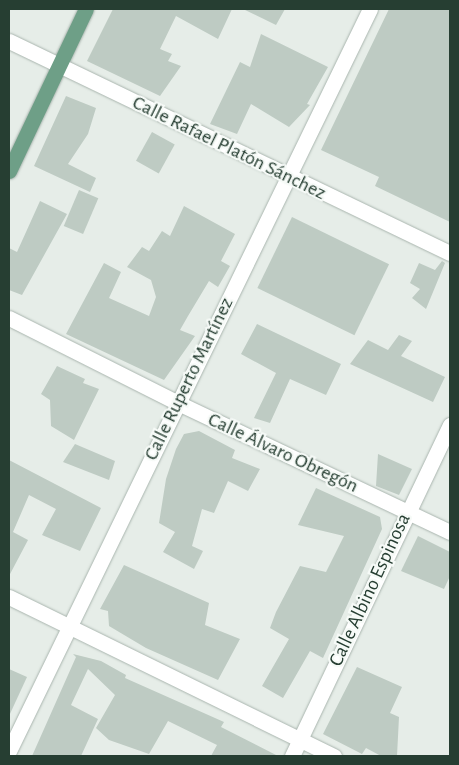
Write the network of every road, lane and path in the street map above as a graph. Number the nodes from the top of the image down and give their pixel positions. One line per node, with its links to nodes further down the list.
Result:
1 (86, 9): 4 (main road)
2 (370, 9): 6 (street, Calle Ruperto Martínez)
3 (9, 41): 4 (street, Calle Rafael Platón Sánchez)
4 (58, 65): 5 (main road); 6 (street, Calle Rafael Platón Sánchez)
5 (9, 170)
6 (286, 177): 7 (street, Calle Rafael Platón Sánchez); 9 (street, Calle Ruperto Martínez)
7 (450, 254)
8 (9, 318): 9 (street, Calle Álvaro Obregón)
9 (178, 403): 11 (street, Calle Álvaro Obregón); 14 (street, Calle Ruperto Martínez)
10 (450, 425): 11 (street, Calle Albino Espinosa)
11 (407, 512): 12 (street, Calle Álvaro Obregón); 15 (street, Calle Albino Espinosa)
12 (450, 532)
13 (9, 597): 14 (street)
14 (70, 626): 15 (street); 16 (street, Calle Ruperto Martínez)
15 (300, 740): 17 (street, Calle Albino Espinosa); 18 (street)
16 (9, 750)
17 (292, 756)
18 (334, 756)

